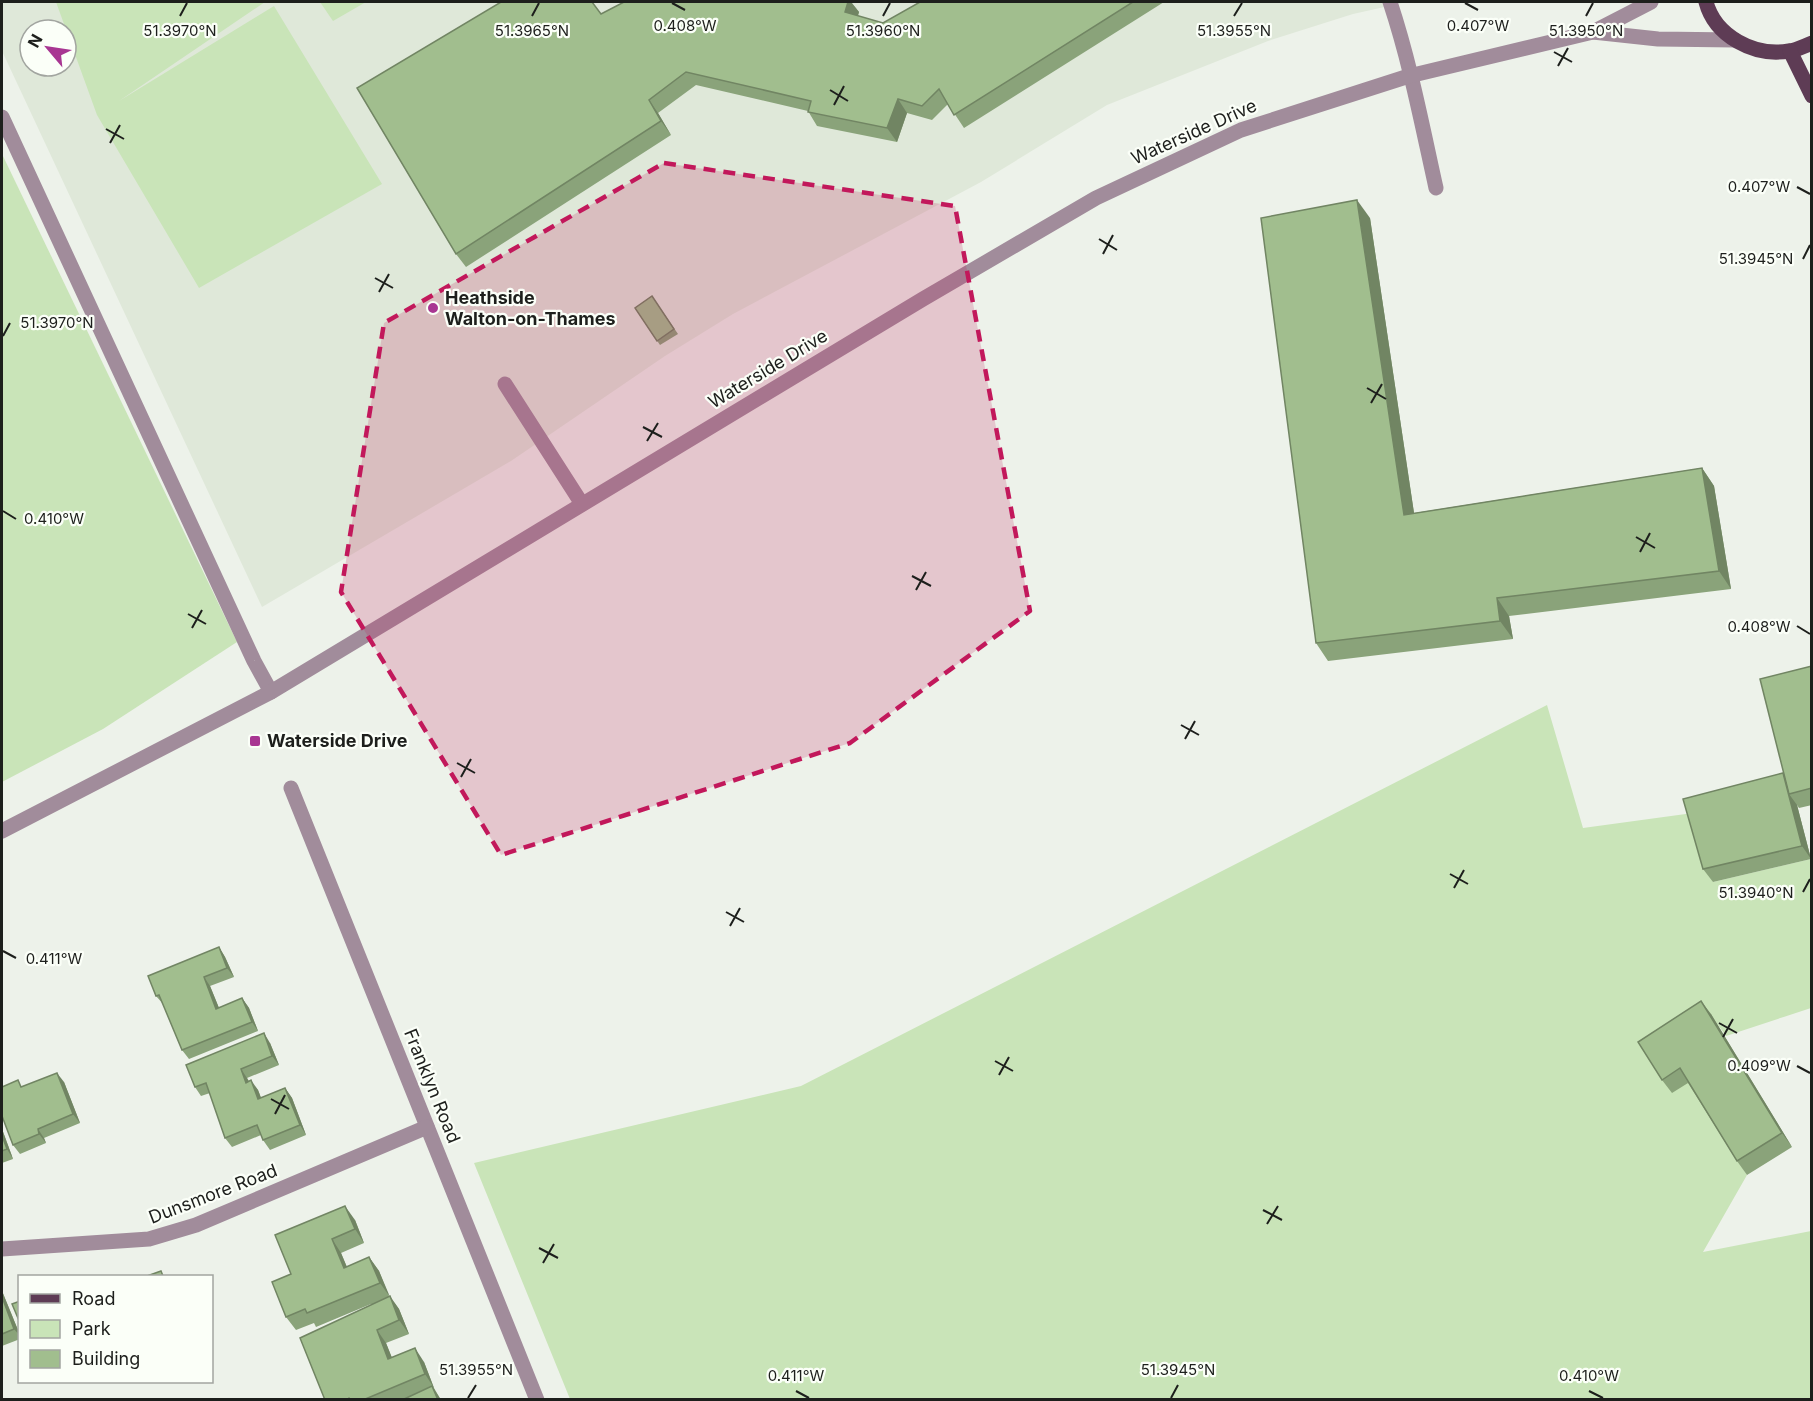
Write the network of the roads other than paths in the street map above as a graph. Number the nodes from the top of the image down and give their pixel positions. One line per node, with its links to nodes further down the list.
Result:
1 (1390, 2): 8 (street)
2 (1651, 2): 4 (street, Waterside Drive)
3 (1706, 2): 5 (main road)
4 (1593, 32): 5 (street, Waterside Drive); 8 (street, Waterside Drive)
5 (1735, 39): 7 (main road)
6 (1812, 43): 7 (main road)
7 (1790, 51): 9 (main road)
8 (1409, 76): 11 (street); 13 (street, Waterside Drive)
9 (1812, 96)
10 (2, 117): 14 (street)
11 (1436, 188)
12 (505, 384): 13 (street)
13 (582, 504): 14 (street, Waterside Drive)
14 (271, 692): 16 (street, Waterside Drive)
15 (291, 788): 17 (street, Franklyn Road)
16 (2, 831)
17 (428, 1127): 18 (street, Dunsmore Road); 19 (street, Franklyn Road)
18 (2, 1249)
19 (537, 1400)

